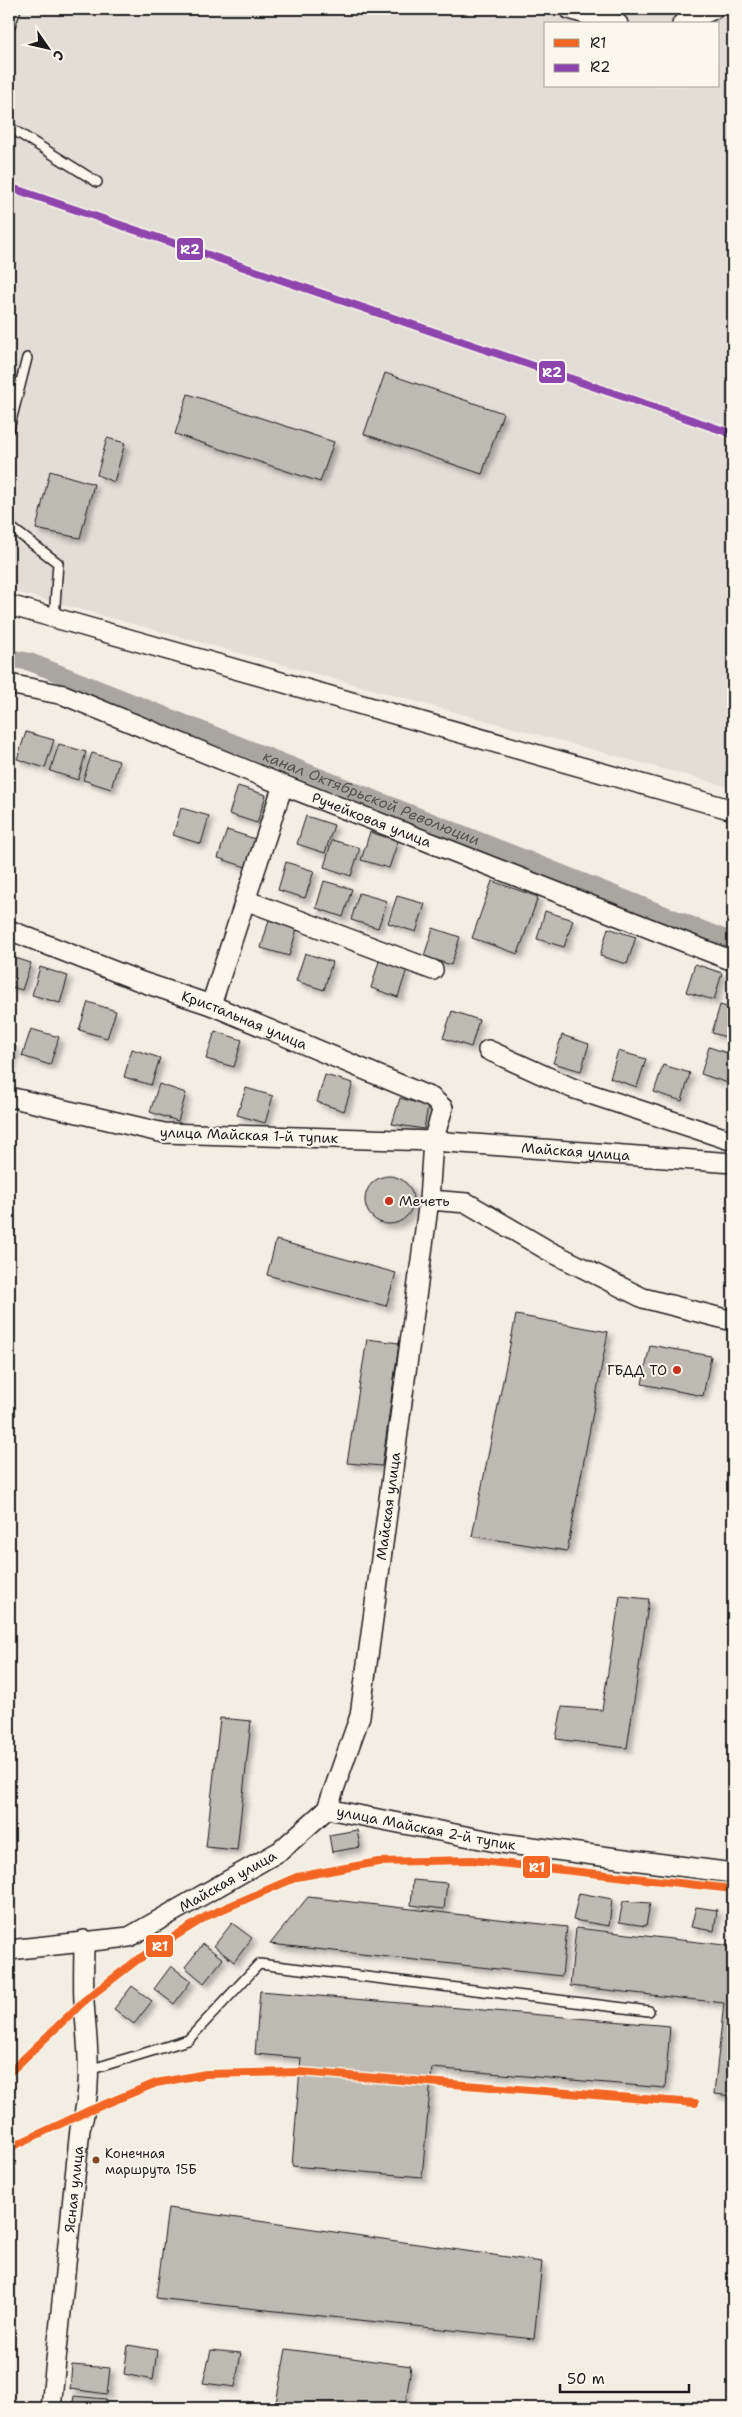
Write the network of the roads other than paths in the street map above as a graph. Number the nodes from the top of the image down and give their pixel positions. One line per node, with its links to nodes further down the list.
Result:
1 (16, 9): 6 (lane)
2 (569, 9): 4 (street)
3 (714, 9): 5 (street)
4 (611, 22)
5 (686, 22)
6 (9, 29)
7 (9, 127): 8 (lane)
8 (97, 182)
9 (27, 358): 10 (lane)
10 (9, 429)
11 (9, 526): 13 (lane)
12 (9, 605): 13 (street)
13 (54, 618): 16 (street)
14 (9, 684): 15 (street, Ручейковая улица)
15 (283, 784): 17 (street); 19 (street, Ручейковая улица)
16 (733, 810)
17 (244, 900): 20 (street); 21 (street)
18 (9, 930): 21 (street, Кристальная улица)
19 (733, 961)
20 (433, 970)
21 (211, 1005): 25 (street, Кристальная улица)
22 (488, 1050): 24 (street)
23 (9, 1097): 25 (street, улица Майская 1-й тупик)
24 (733, 1141)
25 (433, 1142): 26 (street, Майская улица); 27 (street, Майская улица)
26 (733, 1163)
27 (429, 1200): 28 (street); 29 (street, Майская улица)
28 (733, 1321)
29 (327, 1809): 30 (street, улица Майская 2-й тупик); 31 (street, Майская улица)
30 (733, 1873)
31 (84, 1940): 32 (street, Майская улица); 34 (street, Ясная улица)
32 (9, 1950)
33 (649, 2011): 34 (lane)
34 (89, 2070): 35 (street, Ясная улица)
35 (51, 2408)

